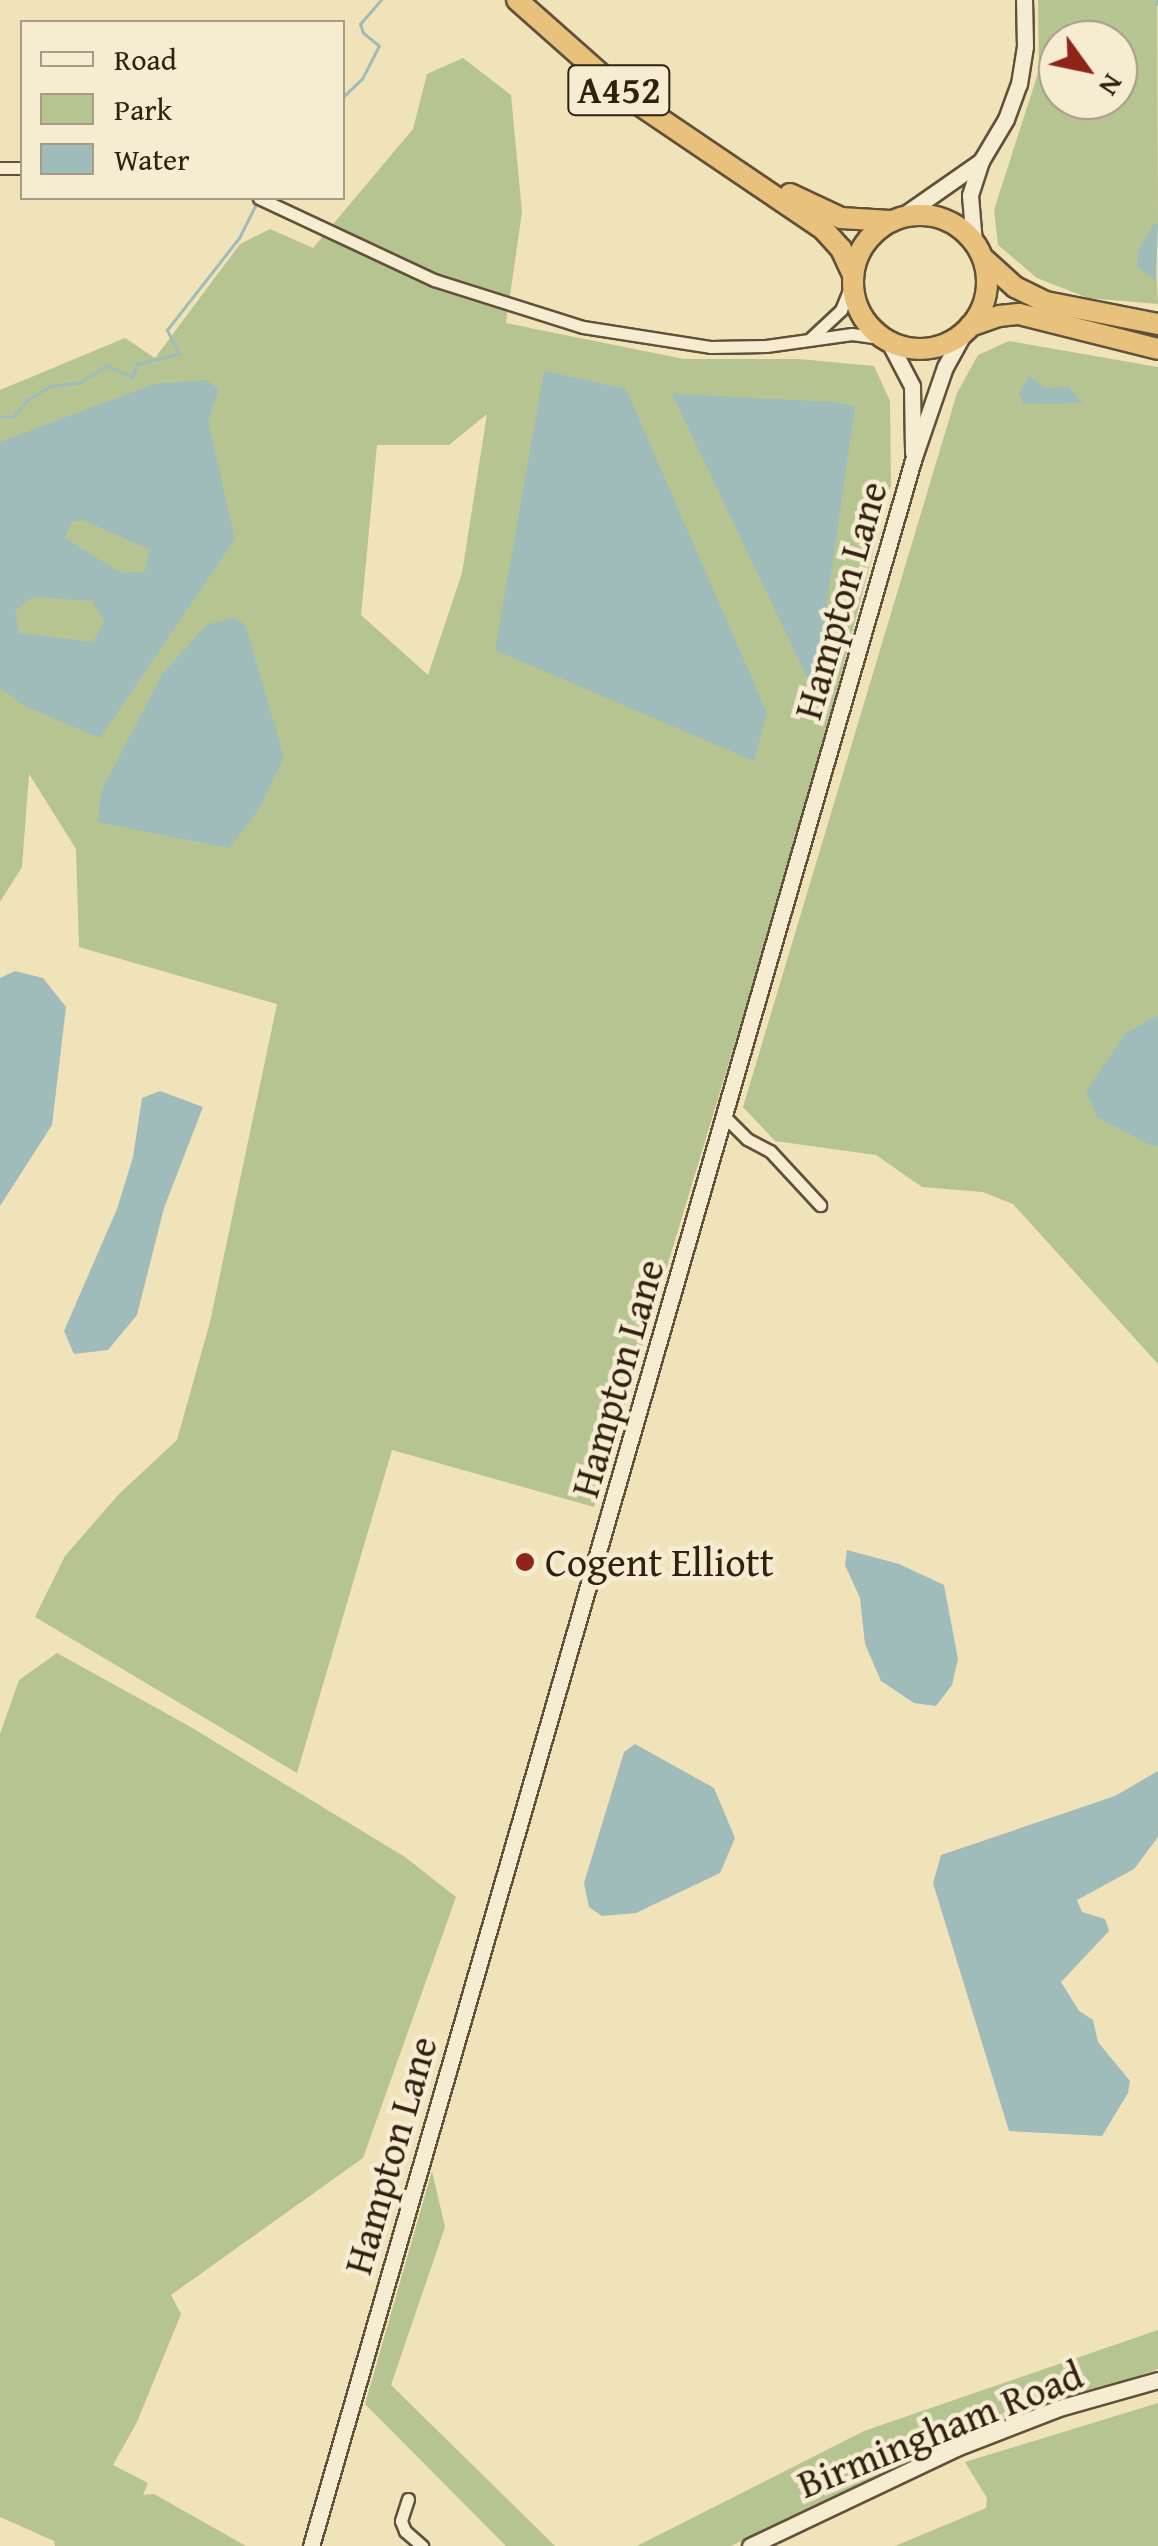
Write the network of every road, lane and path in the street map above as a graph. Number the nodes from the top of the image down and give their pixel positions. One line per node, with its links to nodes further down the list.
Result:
1 (517, 0): 4 (highway, A452)
2 (1024, 0): 3 (main road)
3 (981, 160): 6 (main road); 7 (main road)
4 (732, 167): 6 (highway, A452); 8 (highway, A452)
5 (263, 200): 11 (street)
6 (897, 219): 7 (highway); 8 (highway)
7 (978, 250): 9 (highway); 10 (highway)
8 (853, 278): 11 (street); 12 (highway)
9 (1158, 324)
10 (967, 330): 12 (highway); 13 (highway); 14 (main road, Hampton Lane)
11 (811, 338): 12 (street)
12 (885, 340): 14 (main road, Hampton Lane)
13 (1158, 349)
14 (914, 457): 15 (main road, Hampton Lane)
15 (726, 1118): 16 (street); 19 (main road, Hampton Lane)
16 (820, 1205)
17 (1158, 2380): 21 (main road, Birmingham Road)
18 (408, 2499): 20 (street)
19 (310, 2546)
20 (422, 2546)
21 (750, 2546)

